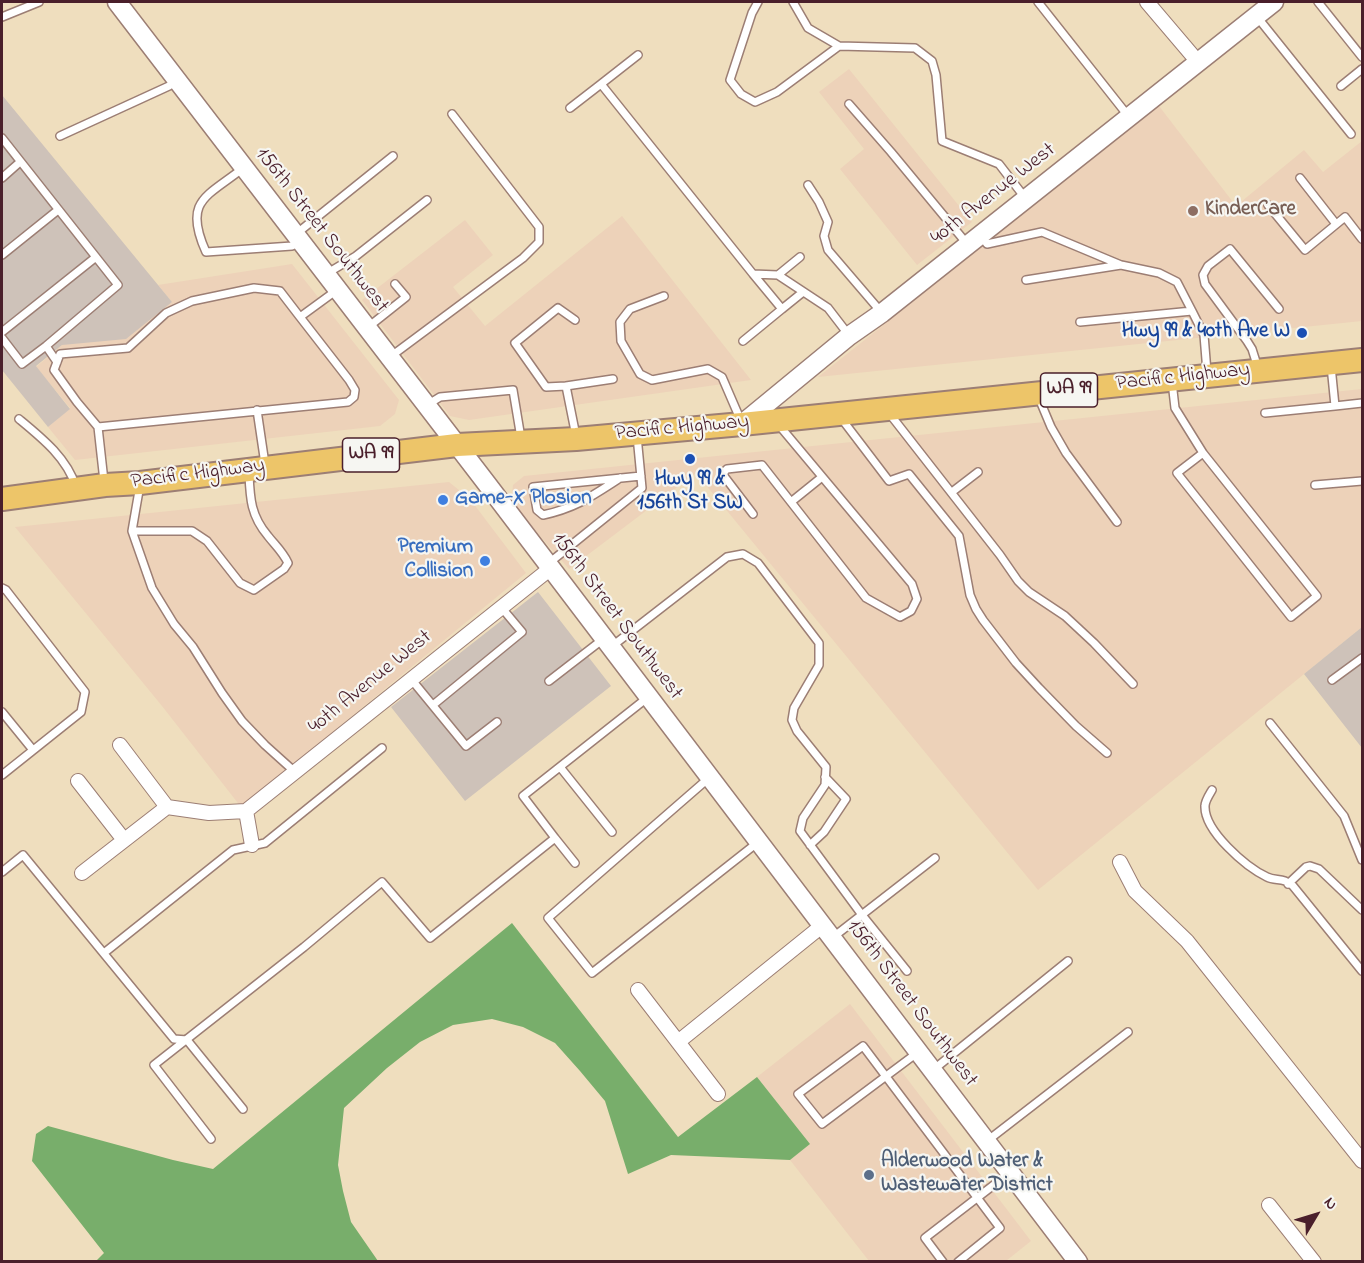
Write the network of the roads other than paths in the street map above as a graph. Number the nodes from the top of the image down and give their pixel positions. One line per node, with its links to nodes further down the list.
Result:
1 (39, 2): 10 (lane)
2 (117, 2): 16 (street, 156th Street Southwest)
3 (758, 2): 11 (lane)
4 (793, 2): 11 (lane)
5 (1038, 2): 22 (lane)
6 (1147, 2): 14 (street)
7 (1274, 2): 9 (street, 40th Avenue West)
8 (1318, 2): 13 (lane)
9 (1257, 16): 14 (street, 40th Avenue West); 23 (lane)
10 (2, 17)
11 (839, 46): 32 (lane)
12 (638, 55): 17 (lane)
13 (1362, 57)
14 (1198, 62): 22 (street, 40th Avenue West)
15 (1362, 69): 18 (lane)
16 (177, 80): 24 (lane); 28 (street, 156th Street Southwest)
17 (601, 84): 20 (lane); 45 (lane)
18 (1341, 86)
19 (849, 104): 39 (lane)
20 (570, 108)
21 (452, 114): 65 (lane)
22 (1129, 117): 32 (street, 40th Avenue West)
23 (1351, 134)
24 (60, 136)
25 (2, 138): 27 (lane)
26 (393, 156): 37 (lane)
27 (20, 162): 29 (lane); 35 (lane)
28 (244, 167): 37 (street, 156th Street Southwest); 37 (lane)
29 (2, 178)
30 (1300, 178): 36 (lane)
31 (808, 184): 55 (lane)
32 (1026, 199): 39 (street, 40th Avenue West)
33 (427, 200): 44 (lane)
34 (1268, 205): 36 (lane)
35 (58, 210): 40 (lane); 41 (lane)
36 (1336, 224): 38 (lane)
37 (298, 238): 44 (street, 156th Street Southwest)
38 (1362, 239)
39 (974, 240): 43 (lane); 55 (street, 40th Avenue West)
40 (2, 255)
41 (96, 257): 60 (lane); 64 (lane)
42 (800, 257): 46 (lane)
43 (1121, 265): 47 (lane); 54 (lane)
44 (326, 274): 49 (street, 156th Street Southwest)
45 (753, 274): 46 (lane); 52 (lane)
46 (778, 275): 50 (lane)
47 (1026, 280)
48 (395, 284): 59 (lane)
49 (338, 289): 56 (lane); 59 (street, 156th Street Southwest)
50 (803, 292): 52 (lane); 61 (lane)
51 (664, 296): 84 (lane)
52 (782, 309): 63 (lane)
53 (1279, 309): 69 (lane)
54 (1192, 311): 58 (lane); 70 (lane)
55 (882, 313): 61 (street, 40th Avenue West)
56 (300, 317): 67 (lane); 79 (lane)
57 (575, 320): 73 (lane)
58 (1080, 322)
59 (368, 328): 65 (street, 156th Street Southwest)
60 (2, 332)
61 (849, 336): 84 (street, 40th Avenue West)
62 (2, 338): 64 (lane)
63 (743, 341)
64 (46, 346): 67 (lane)
65 (390, 357): 76 (street, 156th Street Southwest)
66 (1362, 360): 68 (highway, Pacific Highway / WA 99)
67 (57, 362): 85 (lane)
68 (1331, 363): 69 (highway, Pacific Highway / WA 99); 77 (lane)
69 (1259, 370): 70 (highway, Pacific Highway / WA 99)
70 (1207, 376): 72 (highway, Pacific Highway / WA 99)
71 (613, 379): 73 (lane)
72 (1172, 380): 74 (highway, Pacific Highway / WA 99); 90 (lane)
73 (566, 386): 87 (lane)
74 (1037, 393): 78 (highway, Pacific Highway / WA 99); 105 (lane)
75 (1362, 403): 77 (lane)
76 (427, 405): 88 (lane); 89 (street, 156th Street Southwest)
77 (1335, 406): 80 (lane)
78 (885, 409): 81 (highway, Pacific Highway / WA 99); 101 (lane)
79 (257, 410): 85 (lane); 91 (lane)
80 (1265, 413)
81 (837, 414): 83 (highway, Pacific Highway / WA 99); 124 (lane)
82 (19, 419): 100 (lane)
83 (775, 420): 84 (highway, Pacific Highway / WA 99); 94 (lane)
84 (742, 424): 86 (highway, Pacific Highway / WA 99)
85 (98, 427): 98 (lane)
86 (637, 433): 87 (highway, Pacific Highway / WA 99); 93 (lane)
87 (576, 439): 88 (highway, Pacific Highway / WA 99)
88 (522, 441): 89 (highway, Pacific Highway / WA 99)
89 (457, 445): 91 (highway, Pacific Highway / WA 99); 107 (street, 156th Street Southwest)
90 (1203, 453): 90 (lane)
91 (257, 468): 97 (highway, Pacific Highway / WA 99); 106 (lane)
92 (978, 472): 101 (lane)
93 (641, 476): 95 (lane); 107 (lane)
94 (822, 477): 103 (lane); 103 (lane)
95 (620, 478): 95 (lane)
96 (1362, 481): 99 (lane)
97 (140, 483): 98 (highway, Pacific Highway / WA 99); 106 (lane)
98 (105, 485): 100 (highway, Pacific Highway / WA 99)
99 (1315, 485)
100 (77, 489): 102 (highway, Pacific Highway / WA 99)
101 (952, 492): 115 (lane)
102 (2, 500)
103 (791, 502): 104 (lane)
104 (753, 514)
105 (1117, 522)
106 (132, 531): 126 (lane)
107 (549, 566): 109 (street, 40th Avenue West); 110 (street, 156th Street Southwest)
108 (2, 588): 123 (lane)
109 (501, 607): 112 (street, 40th Avenue West); 117 (lane)
110 (608, 643): 114 (lane); 116 (street, 156th Street Southwest); 129 (lane)
111 (1362, 657): 113 (lane)
112 (411, 679): 117 (lane); 126 (street, 40th Avenue West)
113 (1332, 680)
114 (549, 681)
115 (1133, 684)
116 (649, 696): 125 (lane); 128 (street, 156th Street Southwest)
117 (433, 705): 119 (lane)
118 (2, 712): 123 (lane)
119 (496, 722)
120 (1270, 723): 141 (lane)
121 (120, 746): 132 (street)
122 (382, 748): 139 (lane)
123 (33, 750): 127 (lane)
124 (1107, 753)
125 (560, 767): 134 (lane); 135 (lane)
126 (295, 772): 133 (street, 40th Avenue West)
127 (2, 775)
128 (710, 777): 137 (street, 156th Street Southwest); 137 (lane)
129 (825, 777): 138 (lane); 138 (lane)
130 (78, 781): 136 (street)
131 (1212, 790): 146 (lane)
132 (167, 807): 133 (street); 136 (street)
133 (246, 811): 139 (street)
134 (612, 832)
135 (555, 838): 142 (lane); 156 (lane)
136 (124, 840): 145 (street)
137 (759, 841): 149 (street, 156th Street Southwest)
138 (810, 845): 148 (lane)
139 (252, 846): 150 (lane)
140 (935, 858): 148 (lane)
141 (1362, 860)
142 (575, 862)
143 (1120, 862): 165 (street)
144 (2, 872): 150 (lane)
145 (82, 873)
146 (1288, 884): 147 (lane); 153 (lane)
147 (1362, 910)
148 (862, 915): 149 (lane); 152 (lane)
149 (827, 932): 157 (street); 158 (street, 156th Street Southwest)
150 (104, 953): 156 (lane)
151 (1068, 961): 159 (lane)
152 (907, 971)
153 (1362, 971)
154 (638, 990): 157 (street)
155 (1128, 1032): 164 (lane)
156 (187, 1040): 162 (lane); 163 (lane)
157 (678, 1042): 161 (street)
158 (919, 1052): 159 (street, 156th Street Southwest); 160 (lane)
159 (933, 1070): 164 (street, 156th Street Southwest)
160 (886, 1076): 160 (lane); 167 (lane)
161 (718, 1094)
162 (243, 1109)
163 (211, 1139)
164 (987, 1141): 166 (street, 156th Street Southwest)
165 (1362, 1161)
166 (1010, 1172): 167 (lane); 171 (street, 156th Street Southwest)
167 (977, 1198): 169 (lane); 170 (lane)
168 (1269, 1206): 172 (street)
169 (943, 1262)
170 (958, 1262)
171 (1078, 1262)
172 (1314, 1262)

